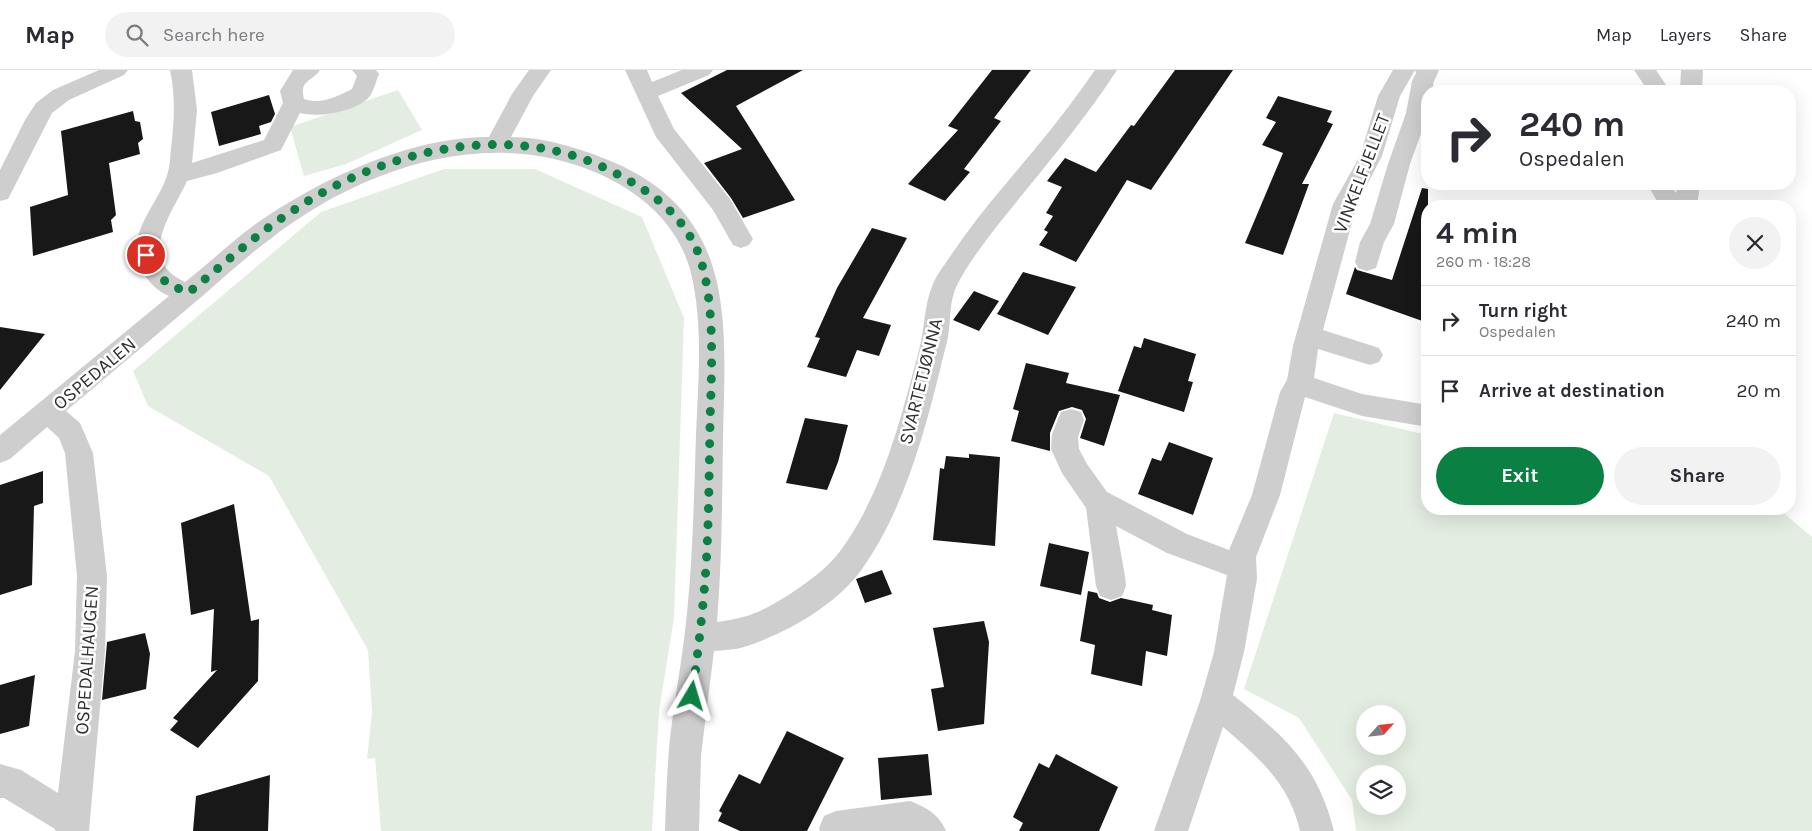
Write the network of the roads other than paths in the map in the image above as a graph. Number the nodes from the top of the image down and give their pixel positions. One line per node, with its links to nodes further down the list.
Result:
1 (117, 70): 21 (street)
2 (309, 70): 18 (street)
3 (363, 70): 18 (street)
4 (540, 70): 19 (street)
5 (636, 70): 16 (street)
6 (702, 70): 16 (street)
7 (1106, 70): 35 (street, SVARTETJØNNA)
8 (1404, 70): 25 (street, VINKELFJELLET)
9 (1424, 70): 13 (street, VINKELFJELLET)
10 (1646, 70): 14 (street)
11 (1692, 70): 15 (street)
12 (184, 72): 20 (street)
13 (1423, 85)
14 (1655, 85)
15 (1691, 85)
16 (647, 92): 22 (street)
17 (1421, 95): 23 (street, VINKELFJELLET)
18 (294, 103): 20 (street)
19 (497, 144): 24 (street, OSPEDALEN); 35 (street, OSPEDALEN)
20 (178, 174): 24 (street)
21 (0, 193)
22 (741, 239)
23 (1367, 262)
24 (188, 293): 28 (street, OSPEDALEN)
25 (1309, 336): 26 (street); 27 (street, VINKELFJELLET)
26 (1370, 355)
27 (1300, 384): 29 (street); 33 (street, VINKELFJELLET)
28 (47, 412): 31 (street, OSPEDALEN); 38 (street, OSPEDALHAUGEN)
29 (1421, 415)
30 (1071, 420): 32 (street)
31 (0, 452)
32 (1100, 503): 33 (street); 34 (street)
33 (1240, 567): 36 (street, VINKELFJELLET)
34 (1111, 586)
35 (700, 638): 40 (street, OSPEDALEN)
36 (1216, 701): 42 (street, VINKELFJELLET); 43 (street)
37 (0, 781): 38 (street)
38 (72, 826)
39 (836, 828): 41 (street)
40 (682, 831)
41 (929, 831)
42 (1171, 831)
43 (1317, 831)

